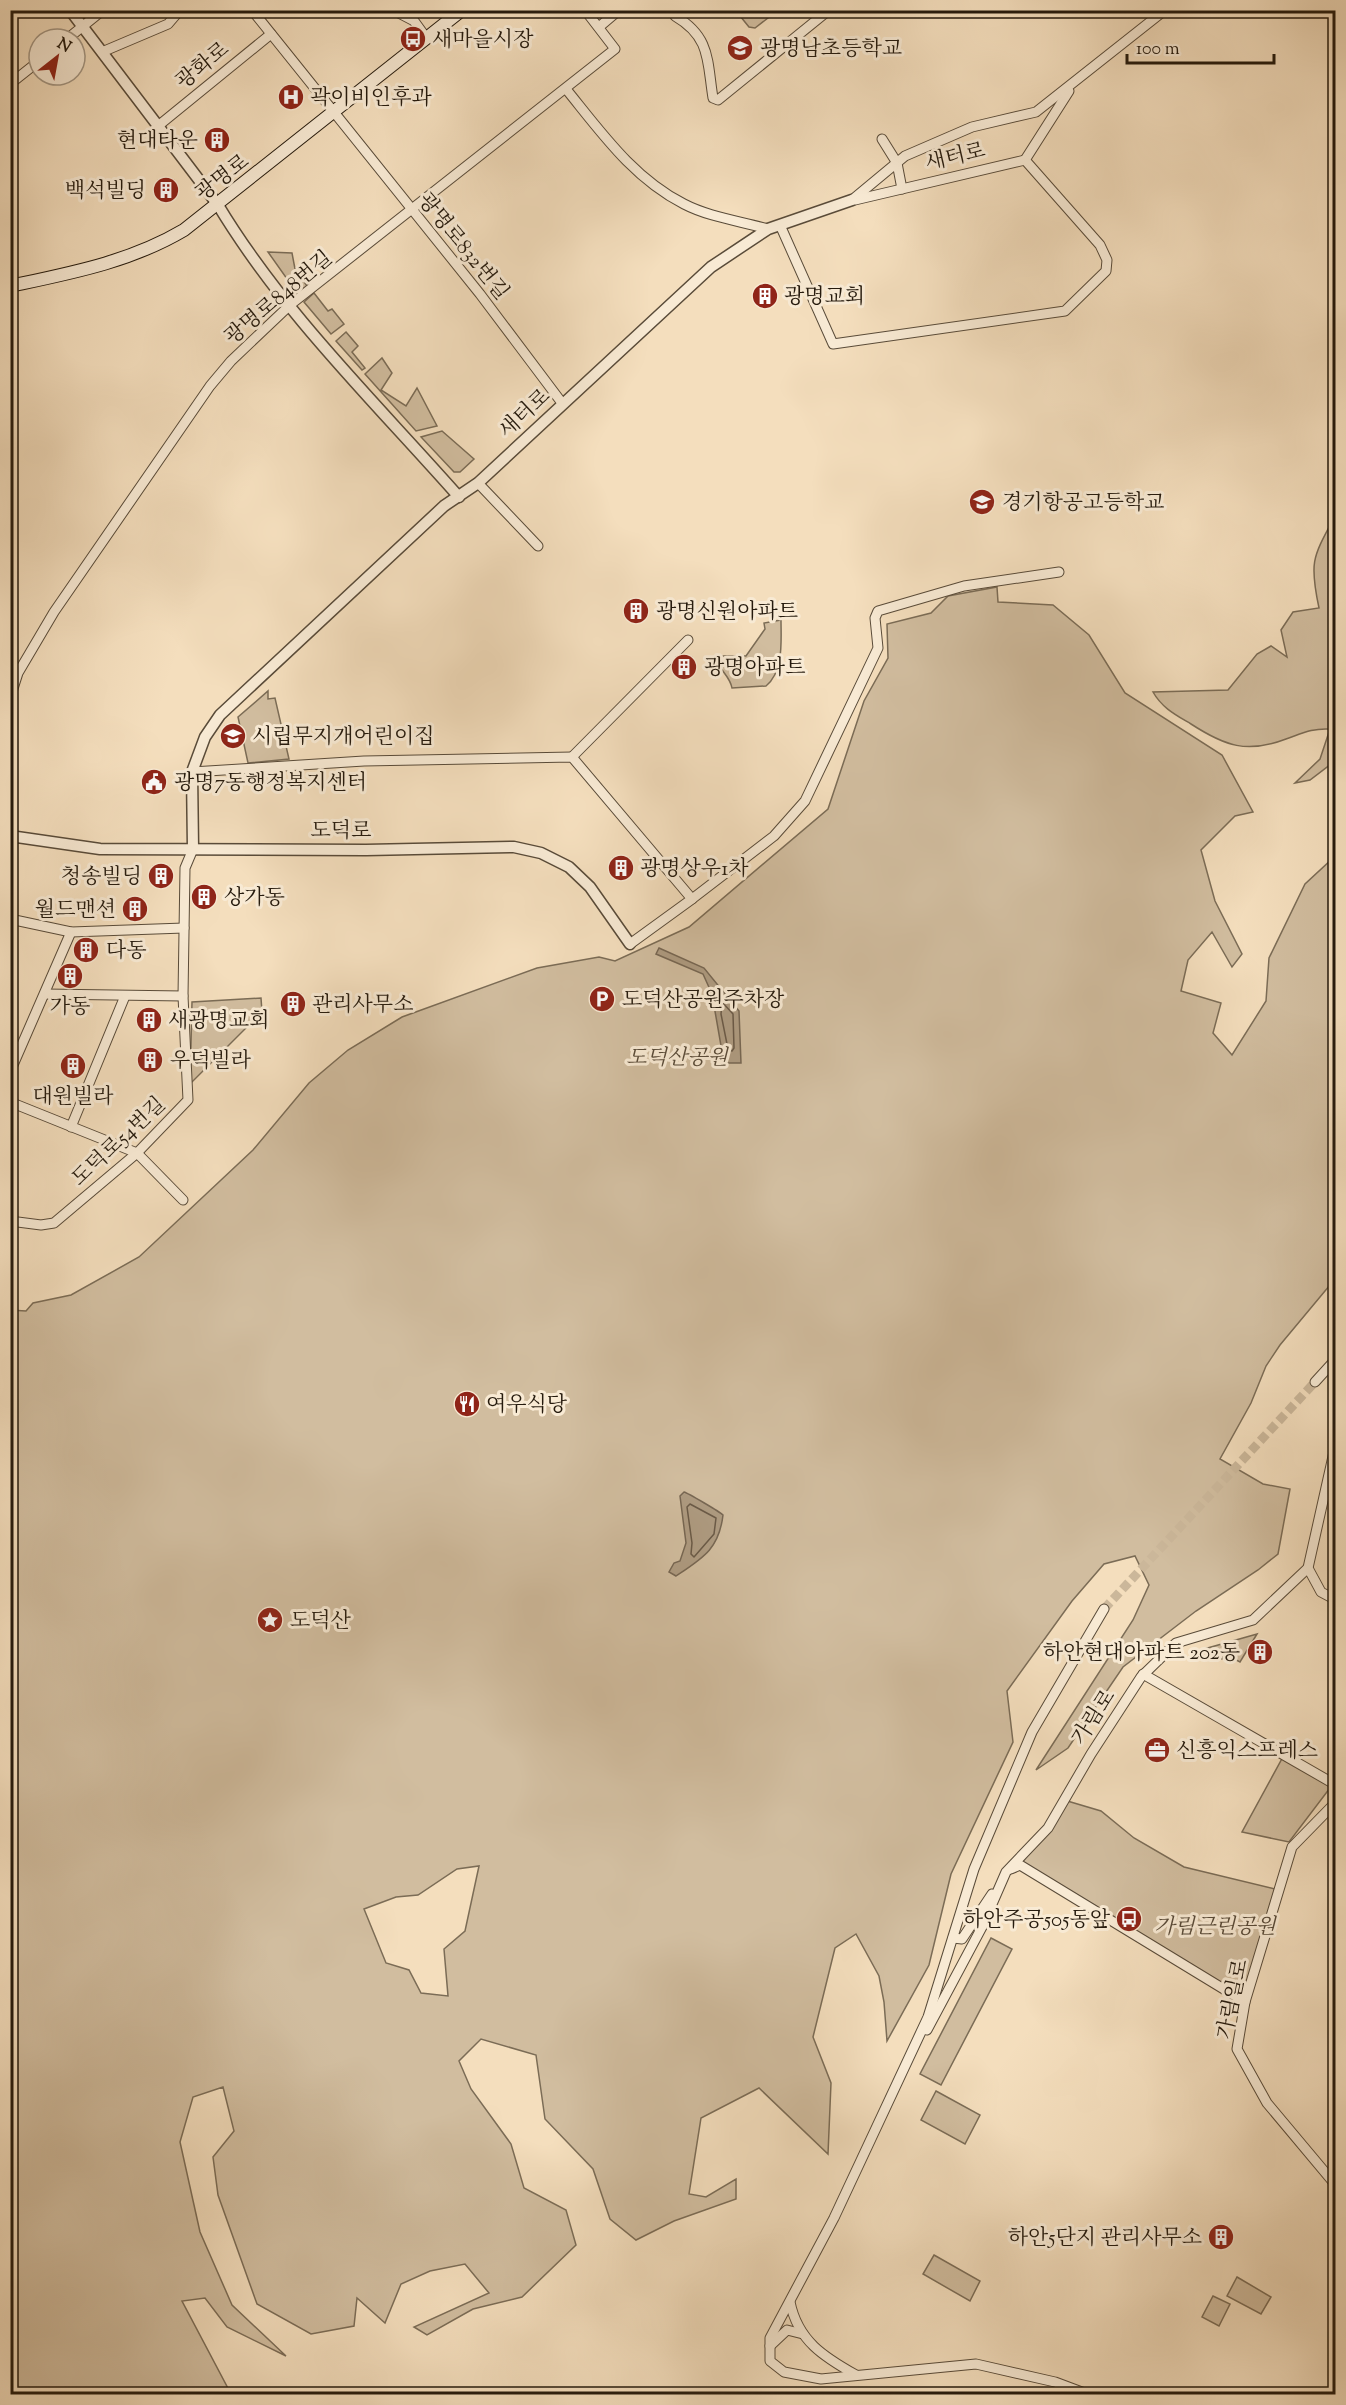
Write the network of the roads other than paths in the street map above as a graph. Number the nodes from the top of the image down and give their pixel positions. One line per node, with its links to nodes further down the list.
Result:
1 (70, 10): 12 (street)
2 (103, 10): 12 (street)
3 (180, 10): 16 (street)
4 (252, 10): 14 (street, 광명로832번길)
5 (393, 10): 15 (street)
6 (462, 10): 15 (main road, 광명로)
7 (585, 10): 13 (street, 광명로848번길)
8 (619, 10): 13 (street)
9 (674, 10): 10 (street)
10 (829, 10)
11 (1165, 10): 19 (street)
12 (82, 26): 16 (street)
13 (598, 27): 20 (street, 광명로848번길)
14 (271, 34): 21 (street, 광명로832번길); 22 (street, 광화로)
15 (427, 39): 21 (main road, 광명로)
16 (102, 52): 22 (street)
17 (27, 71): 18 (street)
18 (10, 84)
19 (1073, 86): 24 (street); 25 (street)
20 (566, 89): 31 (street, 광명로848번길); 33 (street)
21 (335, 112): 30 (main road, 광명로); 31 (street, 광명로832번길)
22 (158, 126): 30 (street)
23 (882, 139): 25 (street)
24 (1025, 160): 27 (street, 새터로); 32 (street)
25 (897, 163): 26 (street); 27 (street)
26 (877, 180): 28 (street); 29 (street)
27 (902, 189): 28 (street, 새터로)
28 (879, 194): 29 (street, 새터로)
29 (852, 200): 32 (street, 새터로)
30 (218, 205): 34 (main road, 광명로); 35 (street)
31 (413, 211): 35 (street, 광명로848번길); 36 (street, 광명로832번길)
32 (780, 225): 33 (street, 새터로)
33 (768, 228): 36 (street, 새터로)
34 (10, 286)
35 (290, 305): 38 (street); 42 (street, 광명로848번길)
36 (562, 403): 37 (street, 새터로)
37 (478, 483): 38 (street, 새터로); 39 (street)
38 (459, 497): 44 (street, 새터로)
39 (538, 546)
40 (1059, 573): 47 (street)
41 (688, 640): 43 (street)
42 (10, 698)
43 (572, 757): 44 (street); 47 (street)
44 (192, 772): 46 (street, 새터로)
45 (10, 836): 46 (street, 도덕로)
46 (193, 849): 49 (street, 도덕로54번길); 51 (street, 도덕로)
47 (692, 898): 51 (street)
48 (10, 919): 50 (street)
49 (184, 928): 50 (street); 54 (street, 도덕로54번길)
50 (70, 932): 52 (street)
51 (630, 944)
52 (45, 994): 53 (street); 55 (street)
53 (125, 996): 54 (street); 57 (street)
54 (183, 996): 58 (street, 도덕로54번길)
55 (10, 1072)
56 (10, 1102): 57 (street)
57 (71, 1127): 58 (street)
58 (137, 1153): 59 (street); 60 (street, 도덕로54번길)
59 (183, 1200)
60 (10, 1221)
61 (1335, 1359): 62 (street)
62 (1316, 1382)
63 (1335, 1443): 64 (street)
64 (1308, 1568): 65 (street); 67 (street, 가림로)
65 (1335, 1600)
66 (1104, 1609): 71 (street)
67 (1143, 1674): 68 (street); 70 (street, 가림로)
68 (1335, 1787): 69 (street)
69 (1331, 1804): 72 (street, 가림일로)
70 (1006, 1872): 71 (street); 72 (street); 73 (street)
71 (953, 1938): 73 (street)
72 (1245, 2002): 74 (street, 가림일로)
73 (908, 2060): 75 (street)
74 (1335, 2195)
75 (790, 2302): 76 (street); 77 (street)
76 (803, 2334): 77 (street); 78 (street)
77 (770, 2346): 78 (street)
78 (856, 2375): 79 (street)
79 (1087, 2394)

